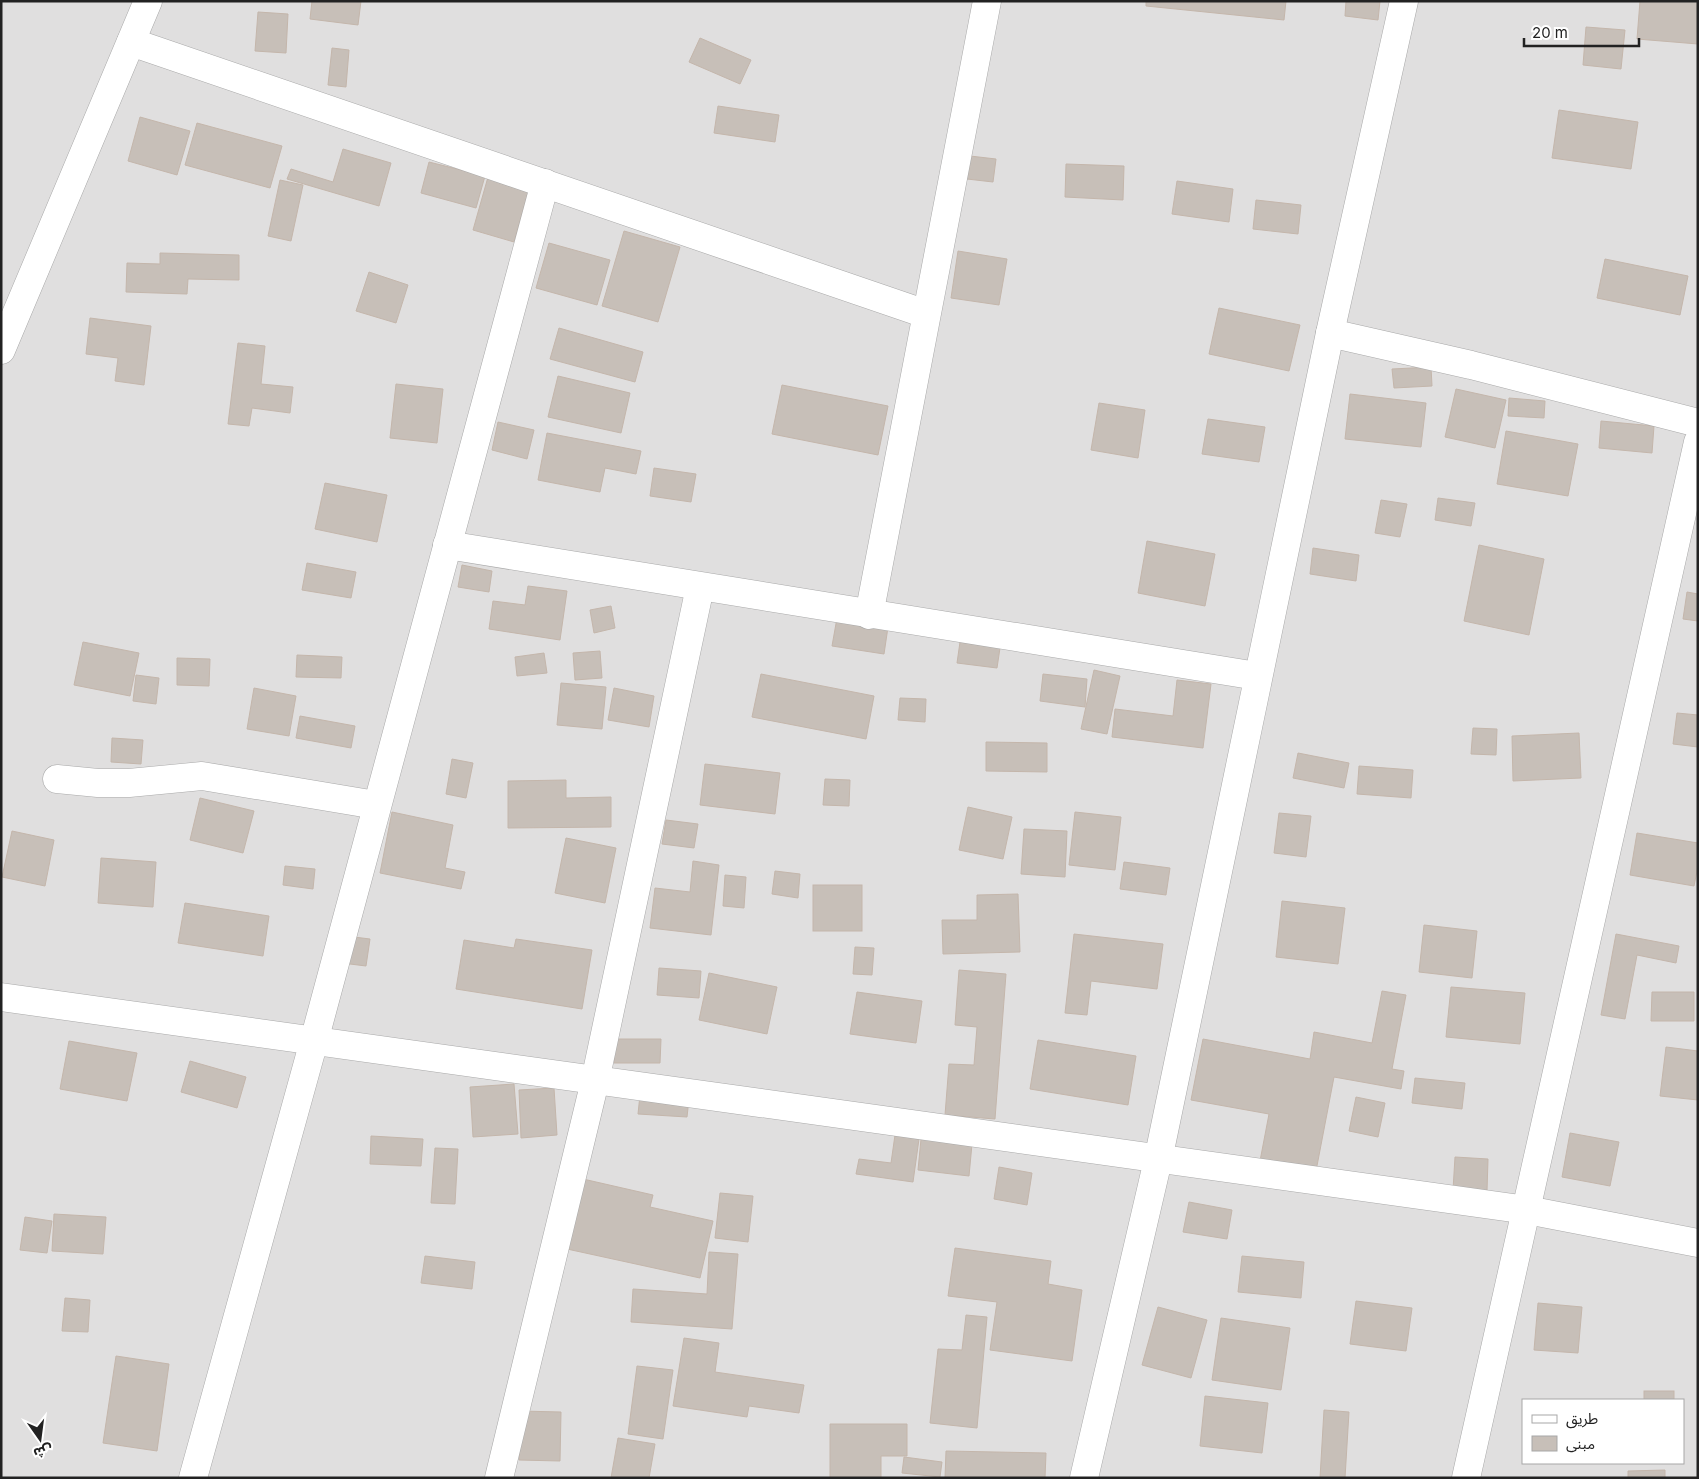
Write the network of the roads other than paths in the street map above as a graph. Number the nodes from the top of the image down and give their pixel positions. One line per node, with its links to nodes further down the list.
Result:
1 (148, 1): 4 (street)
2 (987, 1): 6 (street)
3 (1404, 1): 7 (street)
4 (131, 42): 5 (street); 8 (street)
5 (545, 183): 6 (street); 11 (street)
6 (926, 314): 13 (street)
7 (1330, 333): 9 (street); 14 (street)
8 (1, 350)
9 (1698, 423)
10 (1698, 442): 21 (street)
11 (447, 545): 12 (street); 16 (street)
12 (700, 587): 13 (street); 19 (street)
13 (869, 615): 14 (street)
14 (1257, 676): 20 (street)
15 (57, 779): 16 (street)
16 (376, 805): 18 (street)
17 (1, 997): 18 (street)
18 (314, 1042): 19 (street); 23 (street)
19 (595, 1080): 20 (street); 24 (street)
20 (1158, 1160): 21 (street); 25 (street)
21 (1527, 1210): 22 (street); 26 (street)
22 (1698, 1243)
23 (193, 1478)
24 (499, 1478)
25 (1084, 1478)
26 (1466, 1478)

